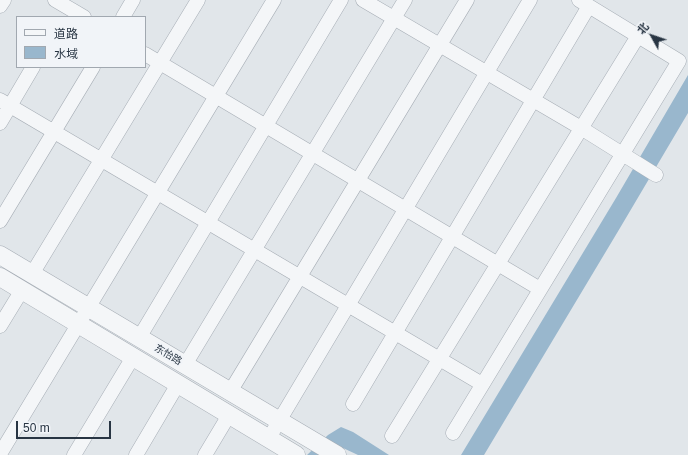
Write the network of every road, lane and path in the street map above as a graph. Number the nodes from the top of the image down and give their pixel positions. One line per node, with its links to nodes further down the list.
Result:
1 (4, 0): 12 (street)
2 (55, 0): 13 (street)
3 (133, 0): 15 (street)
4 (198, 0): 20 (street)
5 (274, 0): 24 (street)
6 (341, 0): 28 (street)
7 (363, 0): 16 (street)
8 (405, 0): 16 (street)
9 (467, 0): 18 (street)
10 (530, 0): 23 (street)
11 (584, 3): 17 (street); 25 (street)
12 (0, 6)
13 (68, 8): 14 (street)
14 (82, 16)
15 (123, 16)
16 (394, 18): 18 (street); 31 (street)
17 (638, 36): 29 (street); 32 (street)
18 (440, 45): 23 (street); 35 (street)
19 (146, 55): 20 (street)
20 (160, 62): 24 (street); 33 (street)
21 (32, 68): 26 (street)
22 (91, 68): 30 (street)
23 (487, 73): 25 (street); 37 (street)
24 (216, 96): 28 (street); 36 (street)
25 (533, 100): 29 (street); 40 (street)
26 (5, 103): 27 (street); 30 (street)
27 (0, 122)
28 (266, 126): 31 (street); 39 (street)
29 (581, 128): 32 (street); 43 (street)
30 (54, 132): 33 (street); 38 (street)
31 (312, 153): 35 (street); 41 (street)
32 (628, 157): 34 (street); 47 (street)
33 (101, 160): 36 (street); 44 (street)
34 (656, 175)
35 (358, 180): 37 (street); 46 (street)
36 (157, 193): 39 (street); 50 (street)
37 (405, 209): 40 (street); 49 (street)
38 (0, 221)
39 (208, 223): 41 (street); 54 (street)
40 (452, 237): 43 (street); 53 (street)
41 (254, 250): 46 (street); 57 (street)
42 (0, 255): 44 (street, 东怡路)
43 (498, 264): 47 (street); 56 (street)
44 (32, 274): 50 (street, 东怡路)
45 (0, 277): 48 (street, 东怡路)
46 (300, 277): 49 (street); 60 (street)
47 (540, 289): 59 (street)
48 (22, 290): 51 (street, 东怡路); 52 (street)
49 (348, 305): 53 (street); 63 (street)
50 (88, 308): 51 (street); 54 (street, 东怡路)
51 (78, 324): 55 (street, 东怡路); 67 (street)
52 (0, 326)
53 (395, 333): 56 (street); 61 (street)
54 (139, 338): 57 (street, 东怡路)
55 (133, 357): 58 (street, 东怡路); 68 (street)
56 (439, 359): 59 (street); 65 (street)
57 (185, 365): 60 (street, 东怡路)
58 (178, 384): 62 (street, 东怡路); 69 (street)
59 (482, 384): 64 (street)
60 (230, 392): 63 (street, 东怡路)
61 (353, 404)
62 (229, 415): 66 (street, 东怡路); 70 (street)
63 (279, 421): 66 (street); 71 (street, 东怡路)
64 (453, 433)
65 (392, 436)
66 (281, 449)
67 (0, 454)
68 (74, 455)
69 (136, 455)
70 (205, 455)
71 (337, 455)

